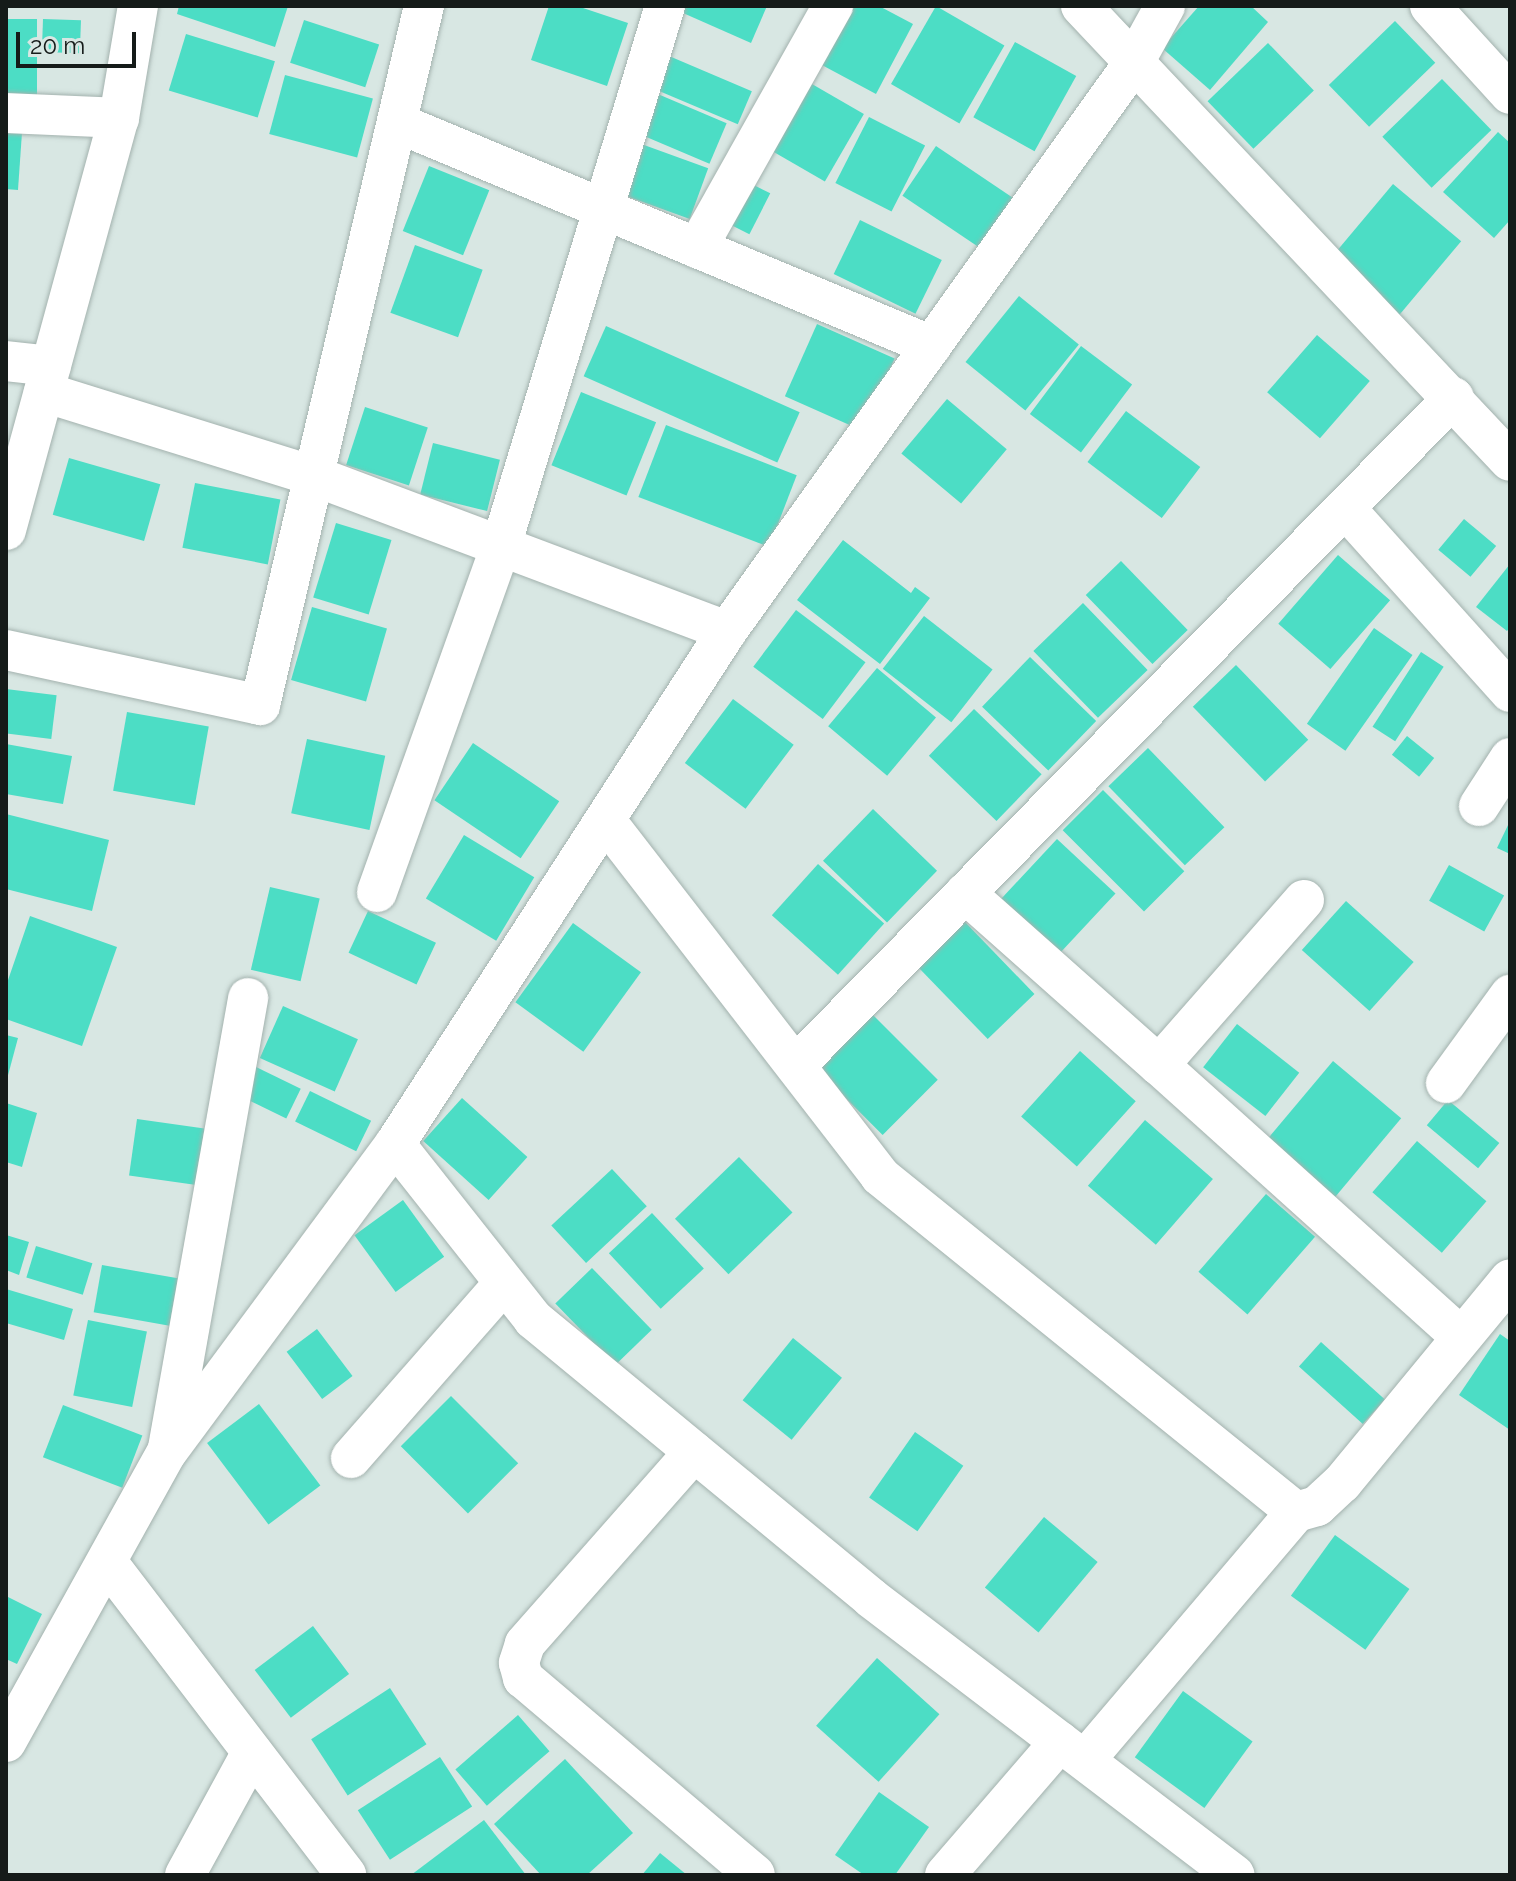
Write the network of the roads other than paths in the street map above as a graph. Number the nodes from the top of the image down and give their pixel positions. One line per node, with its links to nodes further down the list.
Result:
1 (138, 6): 11 (street)
2 (424, 6): 12 (street)
3 (665, 6): 13 (street)
4 (833, 6): 14 (street)
5 (1081, 6): 8 (street)
6 (1165, 6): 8 (street)
7 (1430, 6): 9 (street)
8 (1133, 64): 15 (street); 18 (street)
9 (1510, 94)
10 (6, 113): 11 (street)
11 (119, 118): 17 (street)
12 (400, 124): 13 (street); 20 (street)
13 (600, 207): 14 (street); 23 (street)
14 (697, 248): 15 (street)
15 (932, 346): 24 (street)
16 (6, 361): 17 (street)
17 (47, 379): 20 (street); 22 (street)
18 (1454, 397): 19 (street); 21 (street)
19 (1510, 461)
20 (317, 477): 23 (street); 25 (street)
21 (1345, 508): 26 (street); 31 (street)
22 (6, 530)
23 (501, 546): 24 (street); 30 (street)
24 (727, 631): 29 (street)
25 (6, 650)
26 (1510, 692)
27 (1510, 758): 28 (street)
28 (1479, 806)
29 (606, 821): 35 (street); 38 (street)
30 (377, 892)
31 (965, 893): 35 (street); 36 (street)
32 (1304, 900): 36 (street)
33 (1510, 995): 37 (street)
34 (248, 998): 42 (street)
35 (799, 1062): 45 (street)
36 (1159, 1065): 41 (street)
37 (1446, 1083)
38 (395, 1144): 40 (street); 42 (street)
39 (1510, 1279): 41 (street)
40 (504, 1283): 43 (street); 44 (street)
41 (1459, 1335): 45 (street)
42 (167, 1452): 46 (street)
43 (694, 1452): 48 (street); 52 (street)
44 (351, 1458)
45 (1296, 1512): 48 (street)
46 (107, 1562): 47 (street); 49 (street)
47 (6, 1742)
48 (1072, 1751): 53 (street); 54 (street)
49 (252, 1752): 50 (street); 51 (street)
50 (185, 1875)
51 (346, 1875)
52 (755, 1875)
53 (945, 1875)
54 (1234, 1875)

